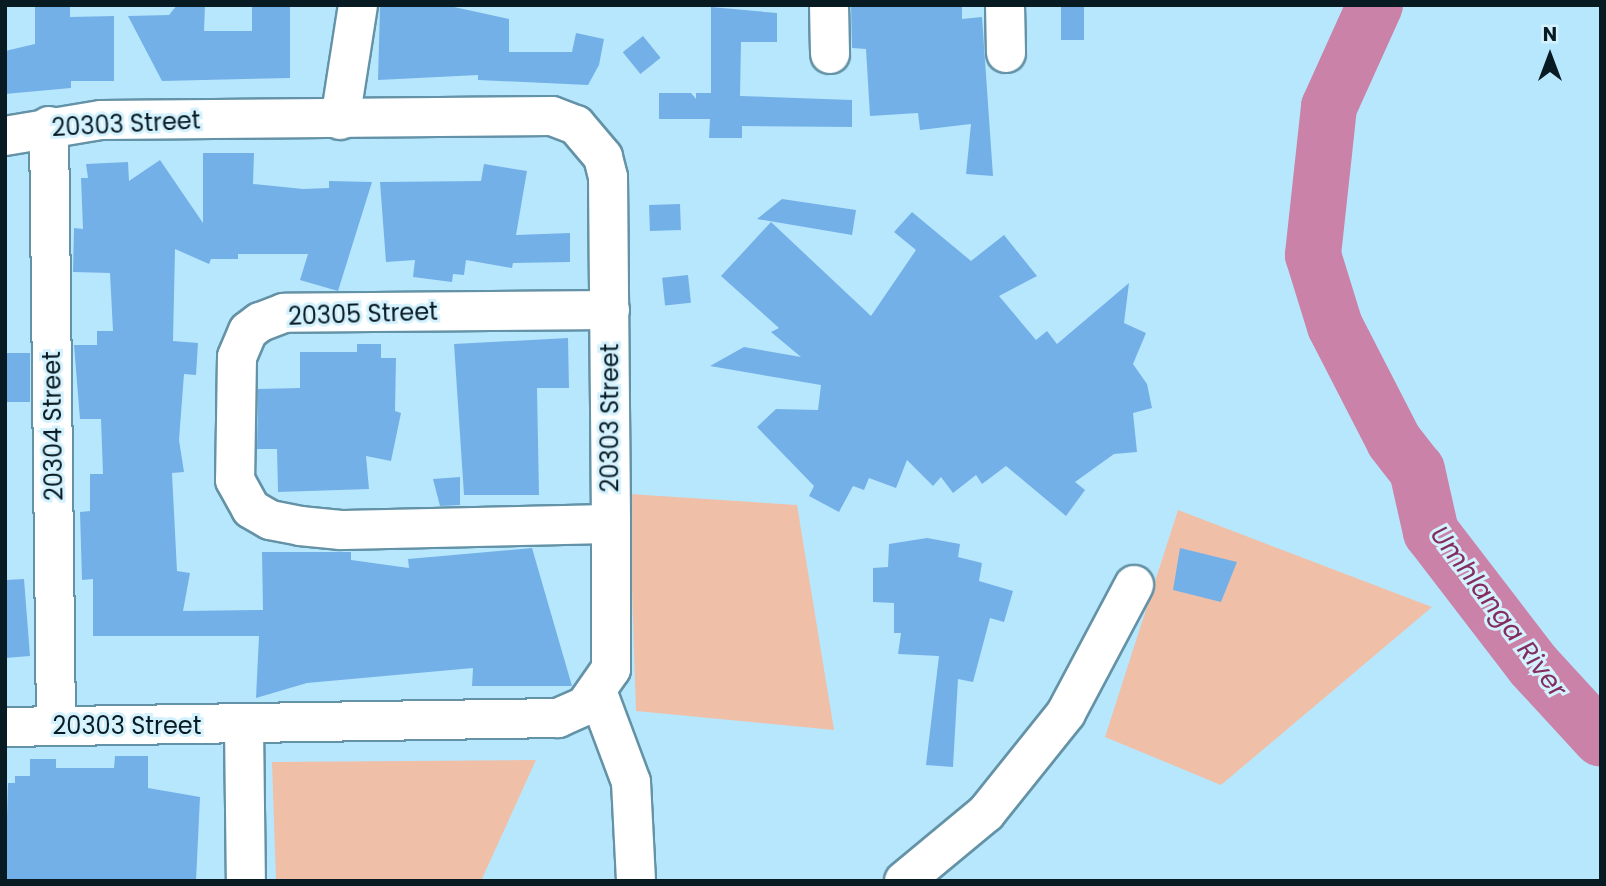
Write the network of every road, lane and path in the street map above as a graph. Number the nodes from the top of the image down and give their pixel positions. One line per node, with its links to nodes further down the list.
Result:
1 (358, 5): 6 (street)
2 (829, 5): 5 (street)
3 (1005, 5): 4 (street)
4 (1006, 53)
5 (830, 54)
6 (340, 120): 7 (street, 20303 Street); 9 (street, 20303 Street)
7 (49, 125): 8 (street, 20303 Street); 13 (street, 20304 Street)
8 (5, 136)
9 (610, 310): 10 (street, 20303 Street); 10 (street, 20305 Street)
10 (611, 524): 12 (street, 20303 Street)
11 (1134, 586): 18 (street)
12 (597, 691): 14 (street, 20303 Street); 17 (street)
13 (56, 726): 14 (street, 20303 Street); 15 (street, 20303 Street)
14 (244, 726): 16 (street)
15 (5, 727)
16 (246, 881)
17 (636, 881)
18 (904, 881)

